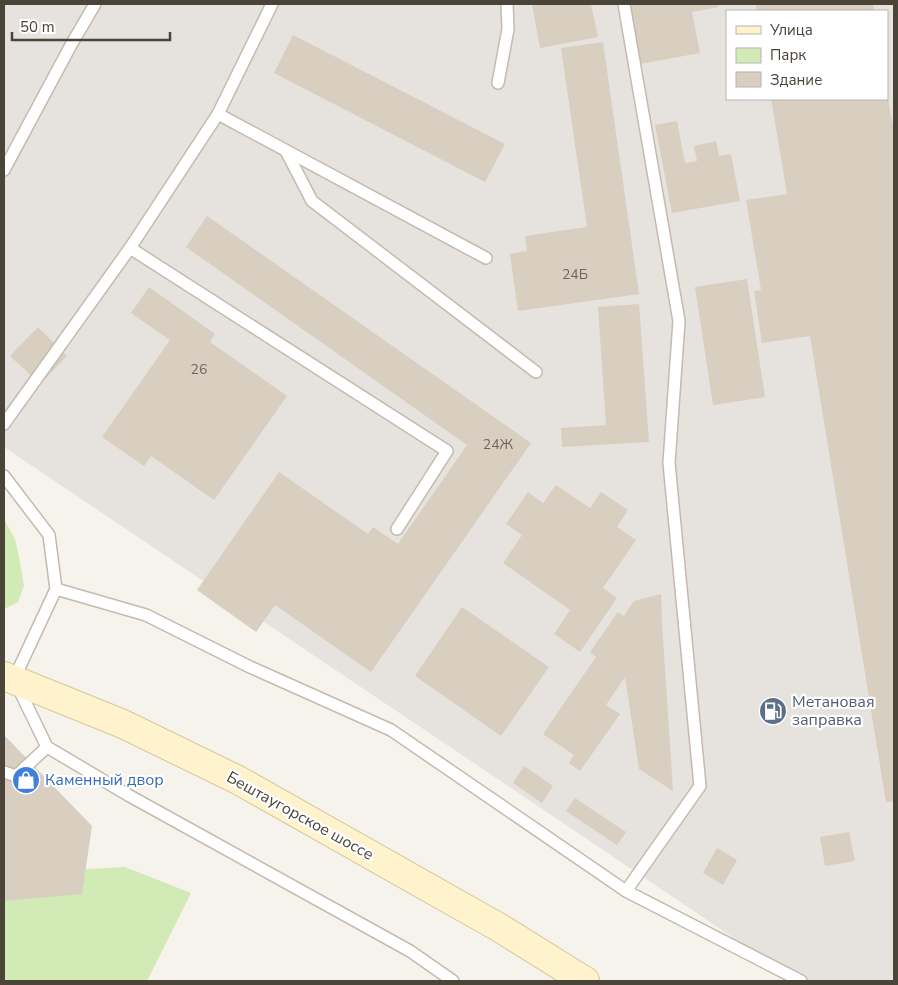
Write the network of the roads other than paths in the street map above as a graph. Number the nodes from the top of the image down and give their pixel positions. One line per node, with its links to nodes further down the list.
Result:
1 (95, 4): 8 (lane)
2 (272, 4): 6 (lane)
3 (507, 4): 5 (lane)
4 (624, 4): 19 (lane)
5 (498, 84)
6 (218, 114): 7 (lane); 9 (lane)
7 (286, 151): 10 (lane); 11 (lane)
8 (4, 170)
9 (130, 248): 12 (lane); 14 (lane)
10 (486, 258)
11 (536, 372)
12 (4, 424)
13 (4, 476): 15 (lane)
14 (397, 529)
15 (56, 589): 16 (lane); 19 (lane)
16 (9, 677): 17 (lane); 21 (main road, Бештаугорское шоссе)
17 (47, 747): 18 (lane); 20 (lane)
18 (4, 772)
19 (626, 890): 22 (lane)
20 (453, 981)
21 (585, 981)
22 (801, 981)

